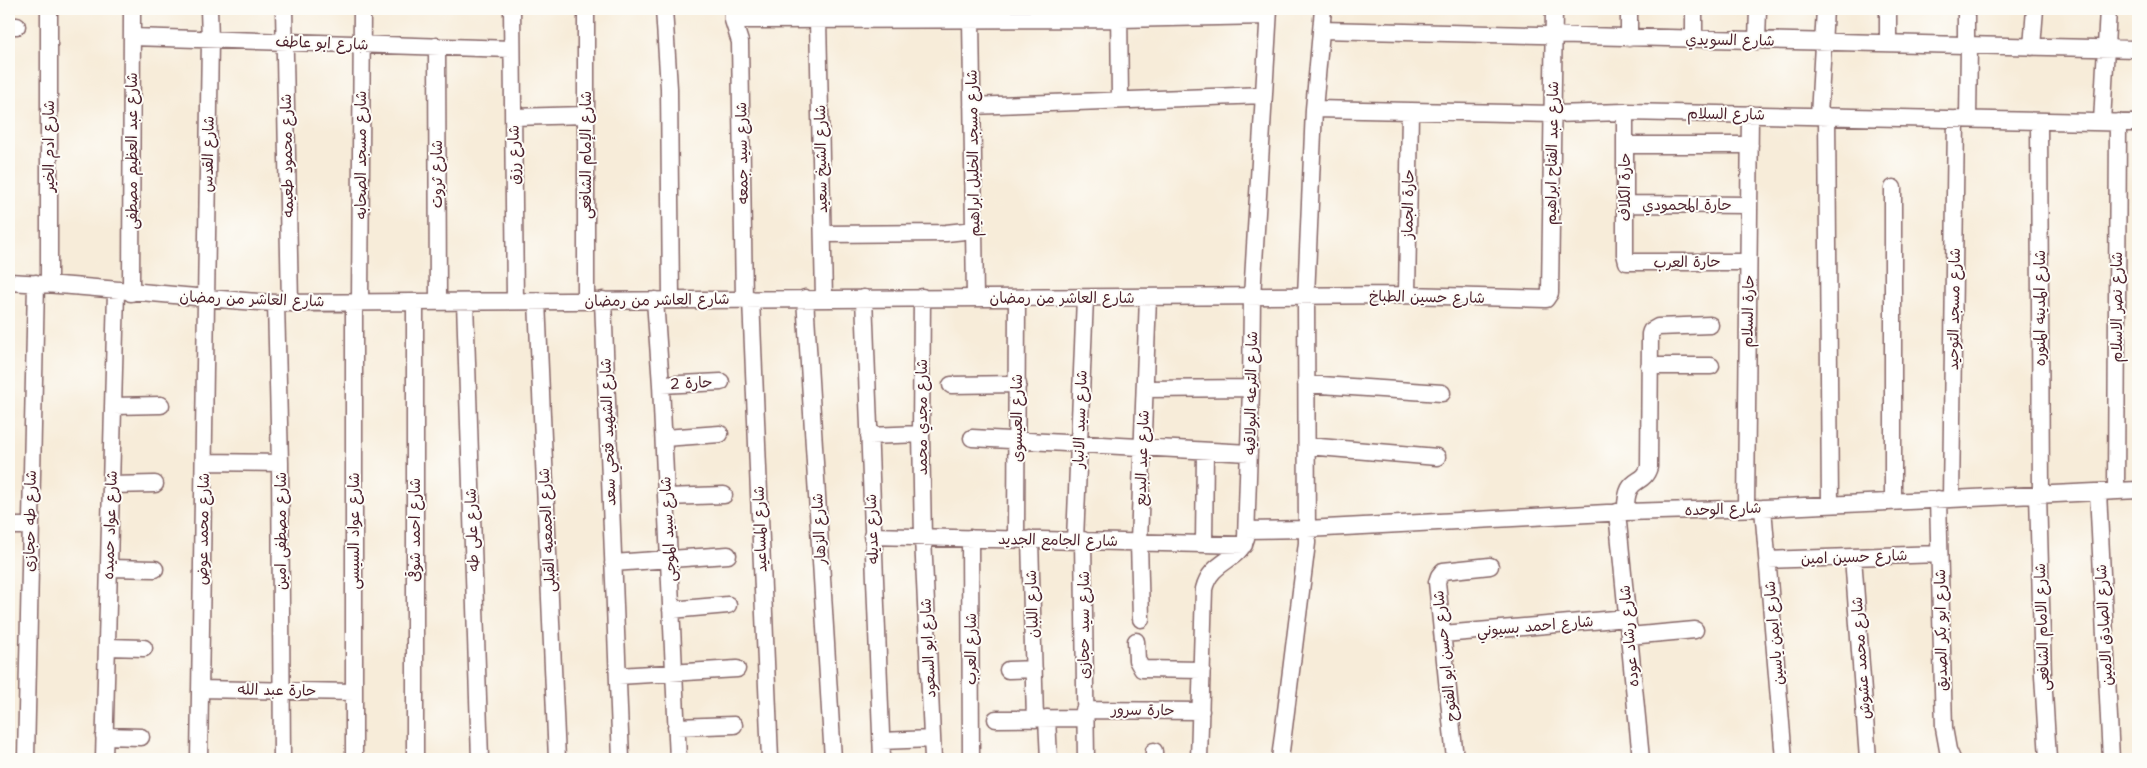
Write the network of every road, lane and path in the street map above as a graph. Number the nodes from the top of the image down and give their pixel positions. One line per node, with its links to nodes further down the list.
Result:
1 (49, 9): 67 (street, شارع ادم الخير)
2 (132, 9): 27 (street, شارع عبد العظيم مصطفى)
3 (209, 9): 30 (street, شارع القدس)
4 (284, 9): 32 (street, شارع محمود طعيمه)
5 (362, 9): 35 (street, شارع مسجد الصحابه)
6 (512, 9): 40 (street, شارع رزق)
7 (586, 9): 50 (street, شارع الإمام الشافعى)
8 (664, 9): 86 (street)
9 (1323, 9): 25 (street)
10 (1554, 9): 26 (street, شارع عبد الفتاح ابراهيم)
11 (1629, 9): 28 (street)
12 (1694, 9): 29 (street)
13 (1758, 9): 31 (street)
14 (1825, 9): 33 (street)
15 (1888, 9): 34 (street)
16 (1966, 9): 36 (street, شارع مسجد التوحيد)
17 (2034, 9): 38 (street)
18 (2108, 9): 39 (street, شارع نصر الاسلام)
19 (1268, 12): 23 (street); 42 (street, شارع الترعه البولاقيه)
20 (733, 14): 24 (street); 82 (street, شارع سيد جمعه)
21 (870, 14): 22 (street); 24 (street)
22 (970, 14): 23 (street); 44 (street, شارع مسجد الخليل ابراهيم)
23 (1119, 14): 43 (street)
24 (818, 20): 63 (street, شارع الشيخ سعيد)
25 (1321, 30): 26 (street, شارع السويدي); 45 (street)
26 (1554, 36): 28 (street, شارع السويدي); 48 (street, شارع عبد الفتاح ابراهيم)
27 (132, 38): 30 (street, شارع ابو عاطف); 68 (street, شارع عبد العظيم مصطفى)
28 (1629, 38): 29 (street, شارع السويدي)
29 (1694, 39): 31 (street, شارع السويدي)
30 (210, 40): 32 (street, شارع ابو عاطف); 81 (street, شارع القدس)
31 (1756, 40): 33 (street, شارع السويدي)
32 (285, 42): 35 (street, شارع ابو عاطف); 93 (street, شارع محمود طعيمه)
33 (1823, 42): 34 (street, شارع السويدي); 51 (street)
34 (1888, 43): 36 (street, شارع السويدي)
35 (362, 44): 37 (street, شارع ابو عاطف); 89 (street, شارع مسجد الصحابه)
36 (1967, 45): 38 (street, شارع السويدي); 53 (street, شارع مسجد التوحيد)
37 (437, 46): 40 (street, شارع ابو عاطف); 91 (street, شارع ثروت)
38 (2032, 47): 39 (street, شارع السويدي)
39 (2105, 48): 41 (street, شارع السويدي); 55 (street, شارع نصر الاسلام)
40 (512, 49): 52 (street, شارع رزق)
41 (2138, 50)
42 (1264, 95): 43 (street); 72 (street, شارع الترعه البولاقيه)
43 (1120, 99): 44 (street)
44 (972, 106): 62 (street, شارع مسجد الخليل ابراهيم)
45 (1314, 109): 46 (street, شارع السلام); 73 (street)
46 (1410, 112): 48 (street, شارع السلام); 69 (street, حارة الجماز)
47 (1625, 112): 48 (street, شارع السلام); 49 (street, شارع السلام); 57 (street, حارة الكلاف)
48 (1553, 114): 80 (street, شارع عبد الفتاح ابراهيم)
49 (1750, 114): 51 (street, شارع السلام); 58 (street, حارة السلام)
50 (586, 115): 52 (street); 83 (street, شارع الإمام الشافعى)
51 (1823, 116): 53 (street, شارع السلام); 131 (street)
52 (513, 117): 87 (street, شارع رزق)
53 (1962, 119): 54 (street, شارع السلام); 129 (street, شارع مسجد التوحيد)
54 (2039, 121): 55 (street, شارع السلام); 126 (street, شارع المدينه المنوره)
55 (2110, 122): 56 (street, شارع السلام); 124 (street, شارع نصر الاسلام)
56 (2138, 123)
57 (1626, 145): 58 (street); 60 (street, حارة الكلاف)
58 (1750, 145): 61 (street, حارة السلام)
59 (1893, 188): 130 (street)
60 (1626, 204): 61 (street, حارة المحمودي); 64 (street, حارة الكلاف)
61 (1749, 205): 65 (street, حارة السلام)
62 (974, 230): 63 (street); 77 (street, شارع مسجد الخليل ابراهيم)
63 (823, 234): 75 (street, شارع الشيخ سعيد)
64 (1627, 262): 65 (street, حارة العرب)
65 (1748, 262): 132 (street, حارة السلام)
66 (9, 282): 67 (street, شارع العاشر من رمضان)
67 (42, 284): 68 (street, شارع العاشر من رمضان); 136 (street, شارع طه حجازى)
68 (123, 292): 81 (street, شارع العاشر من رمضان); 106 (street, شارع عواد حميده)
69 (1407, 295): 73 (street, شارع حسين الطباخ); 80 (street, شارع حسين الطباخ)
70 (922, 297): 76 (street, شارع العاشر من رمضان); 77 (street, شارع العاشر من رمضان); 108 (street, شارع مجدي محمد)
71 (1148, 297): 72 (street, شارع العاشر من رمضان); 79 (street, شارع العاشر من رمضان); 103 (street, شارع عبد البديع)
72 (1252, 297): 73 (street, شارع العاشر من رمضان); 102 (street, شارع الترعه البولاقيه)
73 (1306, 297): 99 (street)
74 (805, 298): 75 (street, شارع العاشر من رمضان); 82 (street, شارع العاشر من رمضان); 195 (street, شارع الزهار)
75 (824, 298): 76 (street, شارع العاشر من رمضان)
76 (864, 298): 109 (street, شارع عديله)
77 (975, 298): 78 (street, شارع العاشر من رمضان)
78 (1017, 298): 79 (street, شارع العاشر من رمضان); 98 (street, شارع العيسوى)
79 (1085, 298): 113 (street, شارع سيد الانبار)
80 (1549, 298)
81 (205, 299): 93 (street, شارع العاشر من رمضان); 119 (street, شارع محمد عوض)
82 (748, 299): 86 (street, شارع العاشر من رمضان); 194 (street, شارع المساعيد)
83 (586, 300): 84 (street, شارع العاشر من رمضان); 88 (street, شارع العاشر من رمضان)
84 (603, 300): 85 (street, شارع العاشر من رمضان); 151 (street, شارع الشهيد فتحي سعد)
85 (655, 300): 86 (street, شارع العاشر من رمضان); 100 (street, شارع سيد الموجى)
86 (671, 300)
87 (515, 301): 88 (street, شارع العاشر من رمضان); 92 (street, شارع العاشر من رمضان)
88 (536, 301): 191 (street, شارع الجمعيه القبلى)
89 (357, 302): 90 (street, شارع العاشر من رمضان); 93 (street, شارع العاشر من رمضان); 173 (street, شارع عواد السيسى)
90 (415, 302): 91 (street, شارع العاشر من رمضان); 189 (street, شارع احمد شوقى)
91 (438, 302): 92 (street, شارع العاشر من رمضان)
92 (465, 302): 190 (street, شارع على طه)
93 (283, 303): 120 (street, شارع مصطفى امين)
94 (1710, 326): 95 (street, شارع رشاد عوده)
95 (1649, 366): 96 (street); 134 (street, شارع رشاد عوده)
96 (1711, 366)
97 (721, 382): 100 (street, حارة 2)
98 (1018, 384): 101 (street); 112 (street, شارع العيسوى)
99 (1306, 384): 104 (street); 114 (street)
100 (661, 385): 110 (street, شارع سيد الموجى)
101 (951, 385)
102 (1251, 388): 103 (street); 117 (street, شارع الترعه البولاقيه)
103 (1145, 389): 115 (street, شارع عبد البديع)
104 (1442, 393)
105 (161, 405): 106 (street)
106 (113, 406): 122 (street, شارع عواد حميده)
107 (720, 434): 110 (street)
108 (921, 434): 109 (street); 139 (street, شارع مجدي محمد)
109 (869, 436): 138 (street, شارع عديله)
110 (664, 438): 128 (street, شارع سيد الموجى)
111 (972, 438): 112 (street)
112 (1017, 441): 113 (street); 142 (street, شارع العيسوى)
113 (1080, 444): 115 (street); 143 (street, شارع سيد الانبار)
114 (1306, 446): 118 (street); 137 (street)
115 (1143, 447): 116 (street); 144 (street, شارع عبد البديع)
116 (1205, 451): 117 (street); 145 (street)
117 (1249, 453): 140 (street, شارع الترعه البولاقيه)
118 (1437, 457)
119 (204, 462): 120 (street); 171 (street, شارع محمد عوض)
120 (280, 463): 172 (street, شارع مصطفى امين)
121 (155, 484): 122 (street)
122 (111, 485): 153 (street, شارع عواد حميده)
123 (2138, 490): 124 (street, شارع الوحده)
124 (2116, 491): 125 (street, شارع الوحده)
125 (2098, 492): 126 (street, شارع الوحده); 209 (street, شارع الصادق الامين)
126 (2039, 494): 129 (street, شارع الوحده); 208 (street, شارع الامام الشافعى)
127 (724, 495): 128 (street)
128 (666, 497): 149 (street, شارع سيد الموجى)
129 (1945, 499): 130 (street, شارع الوحده); 146 (street, شارع ابو بكر الصديق)
130 (1893, 501): 131 (street, شارع الوحده)
131 (1830, 504): 133 (street, شارع الوحده)
132 (1746, 508): 133 (street, شارع الوحده); 134 (street, شارع الوحده)
133 (1763, 508): 150 (street, شارع ايمن ياسين)
134 (1621, 512): 137 (street, شارع الوحده); 157 (street, شارع رشاد عوده)
135 (9, 526): 136 (street)
136 (30, 526): 184 (street, شارع طه حجازى)
137 (1307, 529): 140 (street, شارع الوحده); 202 (street)
138 (872, 536): 139 (street, شارع الجامع الجديد); 183 (street, شارع عديله)
139 (923, 537): 141 (street, شارع الجامع الجديد); 182 (street, شارع ابو السعود)
140 (1245, 537): 145 (street, شارع الجامع الجديد); 168 (street)
141 (970, 538): 142 (street, شارع الجامع الجديد); 198 (street, شارع العرب)
142 (1023, 539): 143 (street, شارع الجامع الجديد); 166 (street, شارع اللبان)
143 (1079, 540): 144 (street, شارع الجامع الجديد); 175 (street, شارع سيد حجازى)
144 (1139, 542): 145 (street, شارع الجامع الجديد); 158 (street, شارع عبد البديع)
145 (1204, 543)
146 (1940, 554): 148 (street, شارع حسين امين); 207 (street, شارع ابو بكر الصديق)
147 (728, 555): 149 (street)
148 (1854, 557): 150 (street, شارع حسين امين); 206 (street, شارع محمد عشوش)
149 (669, 558): 151 (street); 156 (street, شارع سيد الموجى)
150 (1768, 560): 205 (street, شارع ايمن ياسين)
151 (613, 563): 170 (street, شارع الشهيد فتحي سعد)
152 (1490, 566): 160 (street, شارع حسن ابو الفتوح)
153 (109, 568): 154 (street); 163 (street, شارع عواد حميده)
154 (154, 569)
155 (728, 605): 156 (street)
156 (671, 610): 169 (street, شارع سيد الموجى)
157 (1628, 618): 160 (street, شارع احمد بسيوني); 161 (street, شارع رشاد عوده)
158 (1141, 619)
159 (1695, 630): 161 (street)
160 (1443, 634): 203 (street, شارع حسن ابو الفتوح)
161 (1629, 636): 204 (street, شارع رشاد عوده)
162 (1136, 642): 168 (street)
163 (107, 647): 164 (street); 180 (street, شارع عواد حميده)
164 (144, 648)
165 (737, 669): 169 (street)
166 (1034, 669): 167 (street); 176 (street, شارع اللبان)
167 (1008, 670)
168 (1202, 670): 174 (street)
169 (674, 673): 170 (street); 179 (street, شارع سيد الموجى)
170 (618, 676): 192 (street, شارع الشهيد فتحي سعد)
171 (200, 689): 172 (street, حارة عبد الله); 186 (street, شارع محمد عوض)
172 (282, 691): 173 (street, حارة عبد الله); 187 (street, شارع مصطفى امين)
173 (354, 692): 188 (street, شارع عواد السيسى)
174 (1201, 711): 175 (street, حارة سرور); 201 (street)
175 (1084, 714): 176 (street, حارة سرور); 200 (street, شارع سيد حجازى)
176 (1041, 718): 177 (street, حارة سرور); 199 (street, شارع اللبان)
177 (996, 719)
178 (734, 726): 179 (street)
179 (676, 728): 193 (street, شارع سيد الموجى)
180 (104, 736): 181 (street); 185 (street, شارع عواد حميده)
181 (141, 736)
182 (932, 739): 183 (street); 197 (street, شارع ابو السعود)
183 (881, 741): 196 (street, شارع عديله)
184 (26, 759)
185 (104, 759)
186 (199, 759)
187 (282, 759)
188 (354, 759)
189 (415, 759)
190 (480, 759)
191 (557, 759)
192 (621, 759)
193 (678, 759)
194 (770, 759)
195 (833, 759)
196 (882, 759)
197 (933, 759)
198 (971, 759)
199 (1048, 759)
200 (1086, 759)
201 (1199, 759)
202 (1280, 759)
203 (1455, 759)
204 (1641, 759)
205 (1784, 759)
206 (1868, 759)
207 (1952, 759)
208 (2048, 759)
209 (2111, 759)

